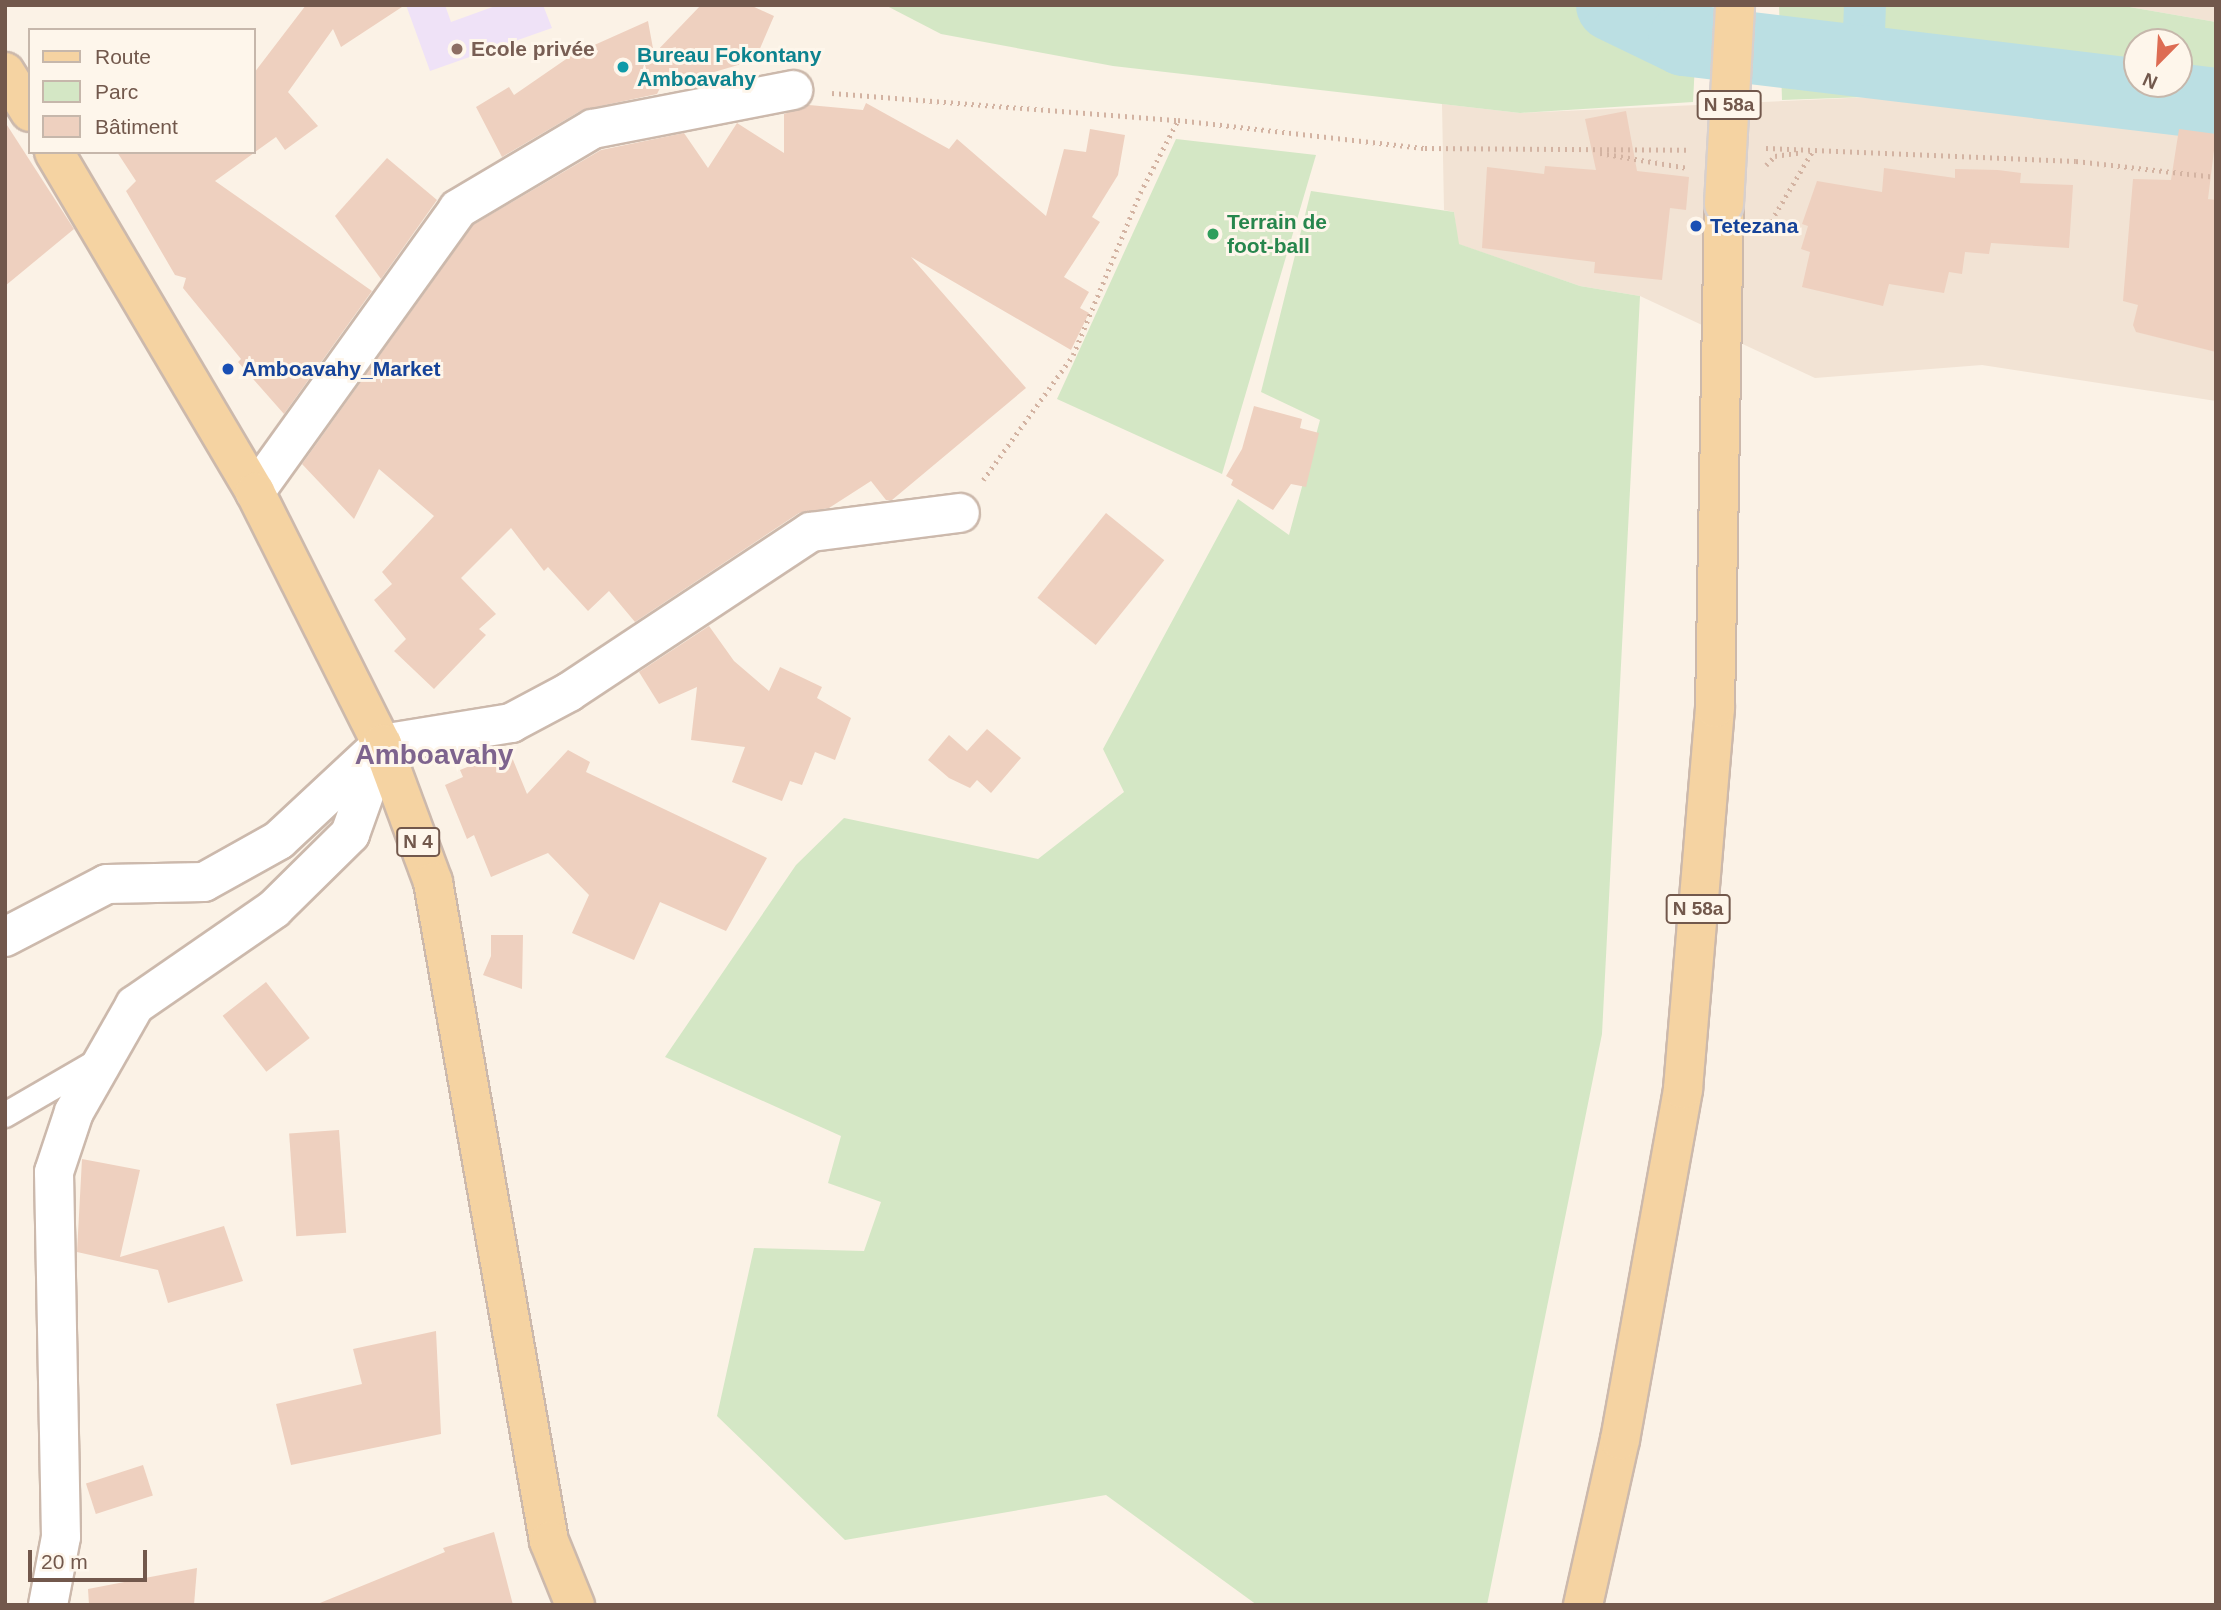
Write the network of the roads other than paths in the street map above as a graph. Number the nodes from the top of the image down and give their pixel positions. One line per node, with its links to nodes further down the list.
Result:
1 (1735, 5): 14 (main road, N 58a, bridge)
2 (5, 72): 4 (main road)
3 (793, 90): 6 (street)
4 (28, 109)
5 (55, 154): 6 (main road, N 4)
6 (255, 492): 8 (main road, N 4)
7 (960, 513): 8 (street)
8 (382, 744): 9 (street); 10 (street); 13 (main road, N 4)
9 (5, 937)
10 (100, 1060): 11 (lane); 12 (street)
11 (5, 1115)
12 (48, 1605)
13 (575, 1605)
14 (1583, 1605)

